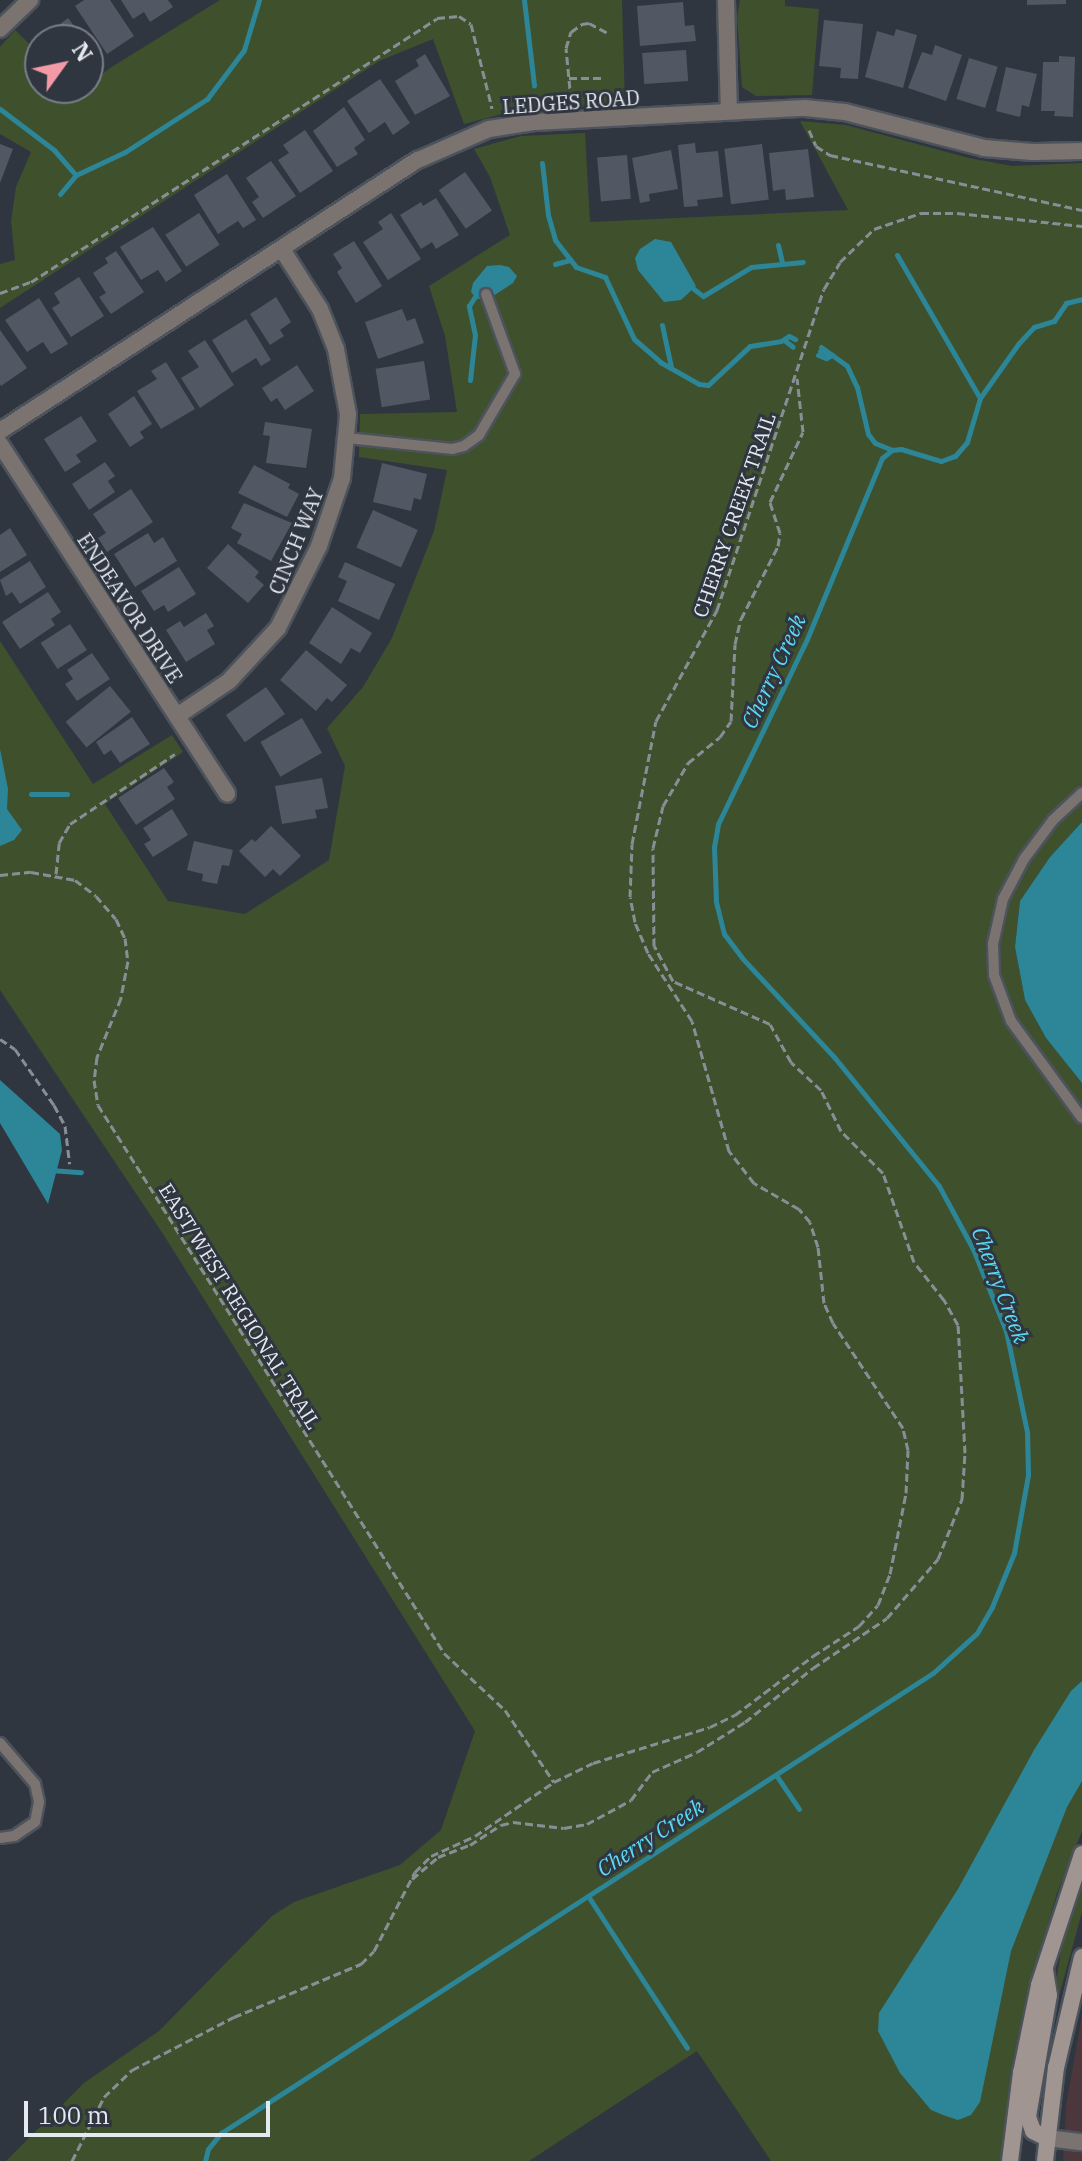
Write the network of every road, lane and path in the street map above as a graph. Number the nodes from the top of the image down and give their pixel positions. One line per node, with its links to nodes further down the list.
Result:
1 (30, 0): 3 (street)
2 (726, 0): 9 (street)
3 (0, 29)
4 (608, 33): 5 (path)
5 (569, 78): 6 (path); 7 (path)
6 (601, 78)
7 (571, 100)
8 (492, 108): 15 (path)
9 (729, 111): 11 (street, LEDGES ROAD); 14 (street, LEDGES ROAD)
10 (809, 130): 12 (path)
11 (1082, 151)
12 (1082, 210)
13 (1082, 226): 17 (path, CHERRY CREEK TRAIL)
14 (283, 251): 18 (street, LEDGES ROAD); 19 (street, CINCH WAY)
15 (0, 293)
16 (486, 294): 19 (lane)
17 (797, 374): 31 (path, CHERRY CREEK TRAIL); 34 (path)
18 (0, 431)
19 (347, 438): 21 (street, CINCH WAY)
20 (0, 444): 21 (street, ENDEAVOR DRIVE)
21 (177, 716): 24 (street, ENDEAVOR DRIVE)
22 (175, 754): 25 (path)
23 (1082, 793): 28 (lane)
24 (227, 794)
25 (56, 874): 26 (path, EAST/WEST REGIONAL TRAIL); 31 (path, EAST/WEST REGIONAL TRAIL)
26 (0, 875)
27 (0, 1039): 29 (path)
28 (1082, 1118)
29 (70, 1164)
30 (0, 1743): 32 (lane)
31 (554, 1782): 34 (path, CHERRY CREEK TRAIL)
32 (0, 1838)
33 (1082, 1854): 36 (main road)
34 (407, 1883): 39 (path, CHERRY CREEK TRAIL)
35 (1082, 1957): 37 (main road)
36 (1045, 1964): 37 (main road); 40 (main road)
37 (1047, 2138): 38 (street); 41 (main road)
38 (1082, 2142)
39 (72, 2161)
40 (1010, 2161)
41 (1045, 2161)

